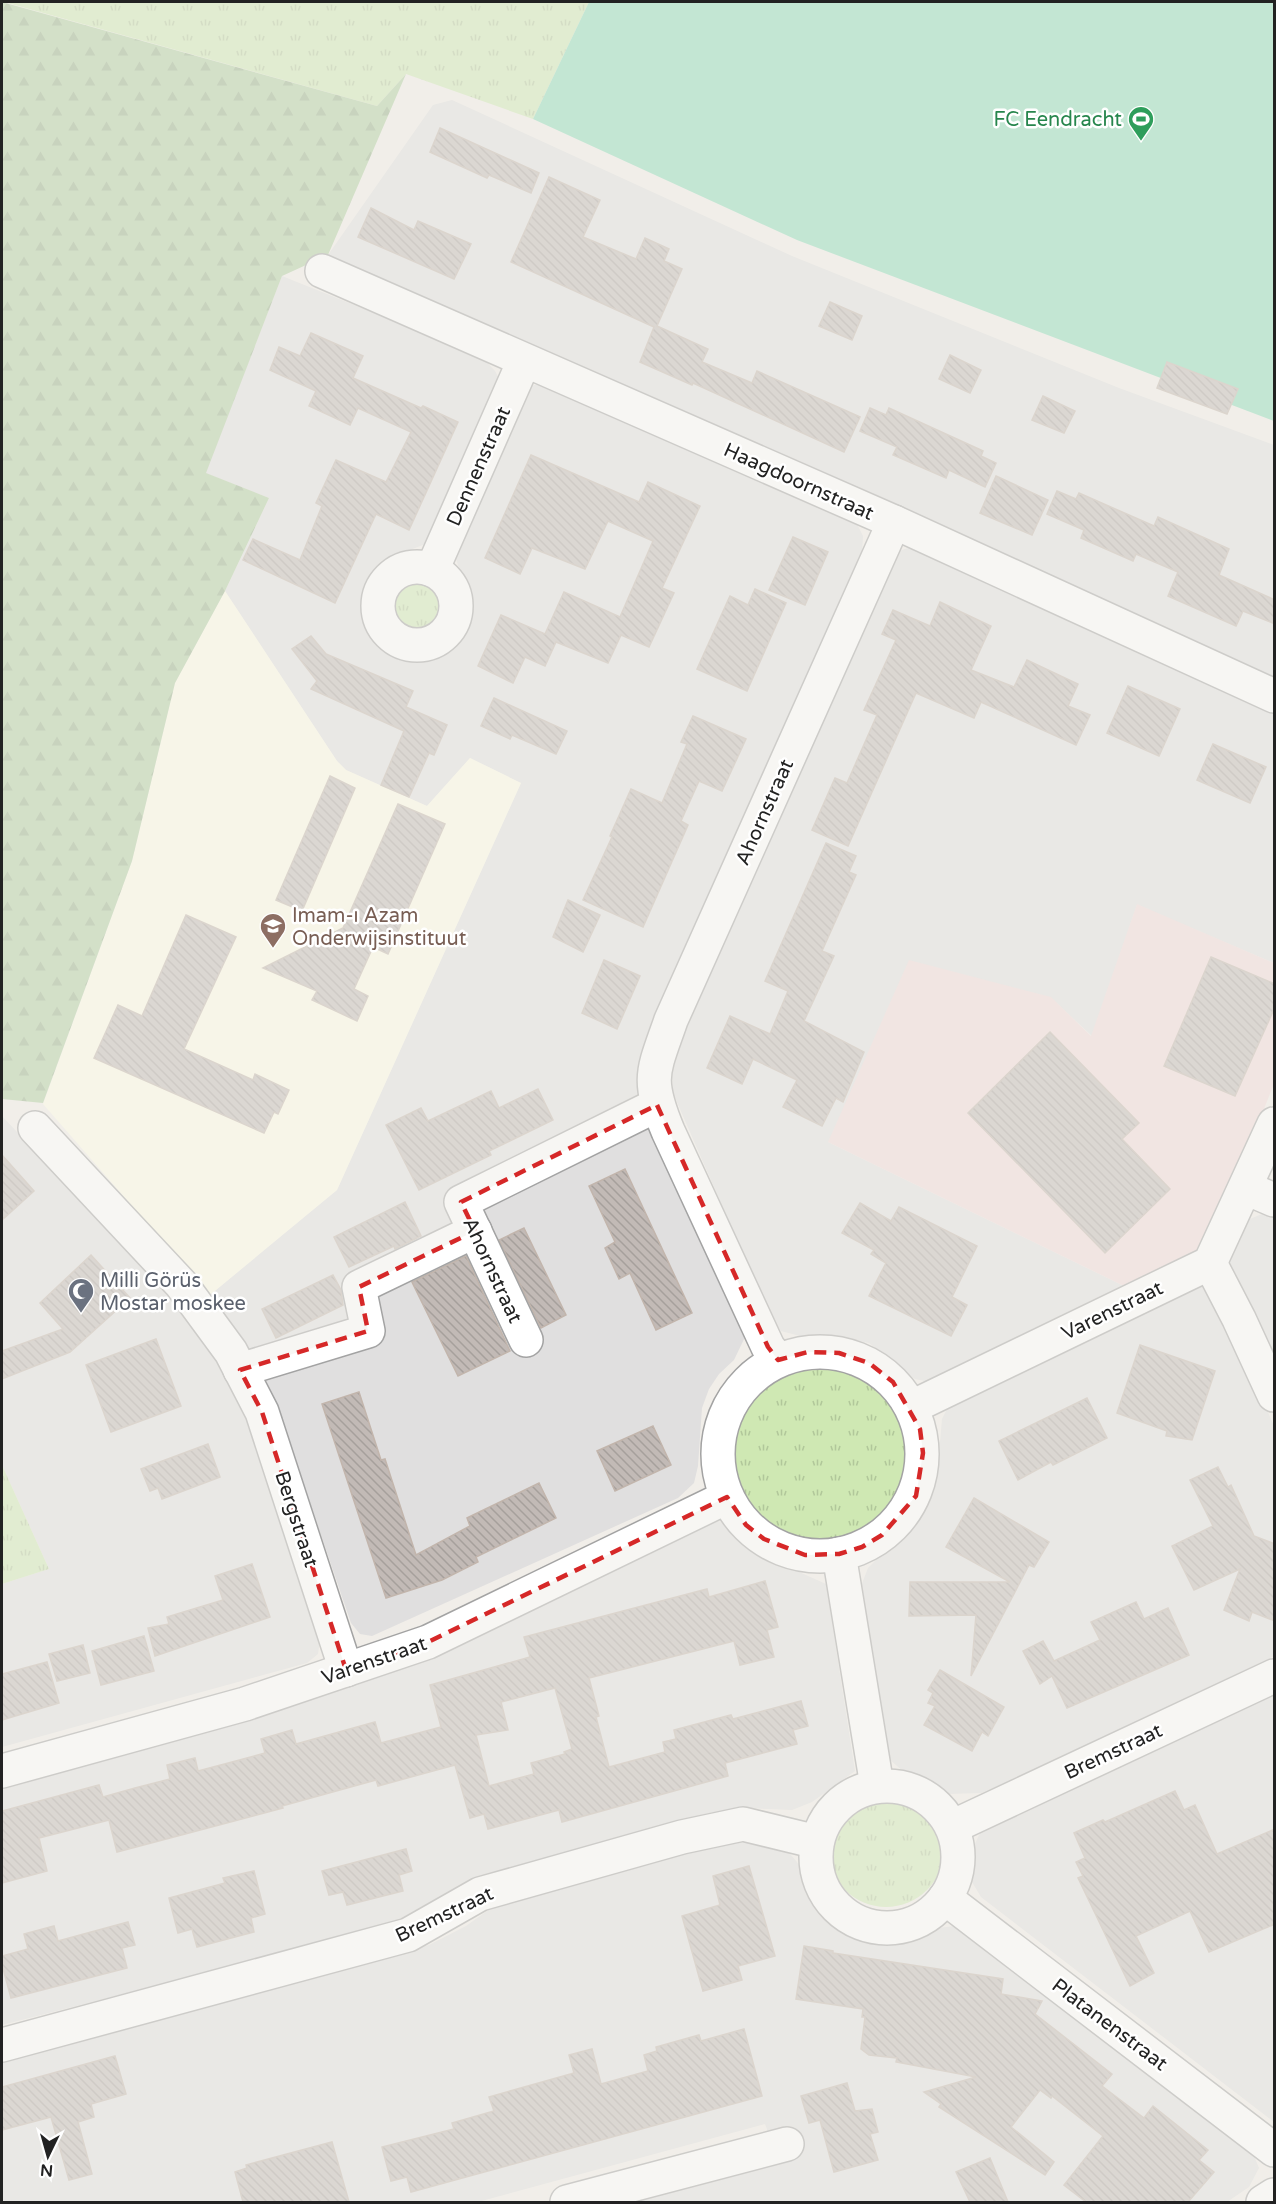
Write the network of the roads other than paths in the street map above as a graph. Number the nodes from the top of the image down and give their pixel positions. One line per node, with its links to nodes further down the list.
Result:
1 (322, 271): 2 (street, Haagdoornstraat)
2 (524, 361): 3 (street, Haagdoornstraat); 4 (street, Dennenstraat)
3 (894, 522): 5 (street, Haagdoornstraat); 6 (street, Ahornstraat)
4 (432, 570)
5 (1275, 696)
6 (657, 1105): 10 (street, Ahornstraat); 13 (street, Ahornstraat)
7 (1275, 1124): 9 (street)
8 (35, 1128): 14 (street, Bergstraat)
9 (1260, 1194): 11 (street)
10 (476, 1231): 12 (street, Ahornstraat); 14 (street)
11 (1210, 1263): 15 (street); 16 (street, Varenstraat)
12 (526, 1340)
13 (778, 1360): 16 (street); 17 (street)
14 (240, 1370): 19 (street, Bergstraat)
15 (1275, 1395)
16 (912, 1407): 18 (street)
17 (727, 1497): 18 (street); 19 (street, Varenstraat)
18 (839, 1554): 22 (street)
19 (346, 1670): 21 (street, Varenstraat)
20 (1275, 1676): 23 (street, Bremstraat)
21 (2, 1771)
22 (877, 1786): 23 (street); 24 (street)
23 (952, 1827): 25 (street)
24 (817, 1842): 25 (street); 26 (street, Bremstraat)
25 (945, 1898): 28 (street, Platanenstraat)
26 (2, 2045)
27 (787, 2144): 30 (street)
28 (1275, 2150)
29 (1275, 2195): 31 (street)
30 (567, 2202)
31 (1263, 2202)

